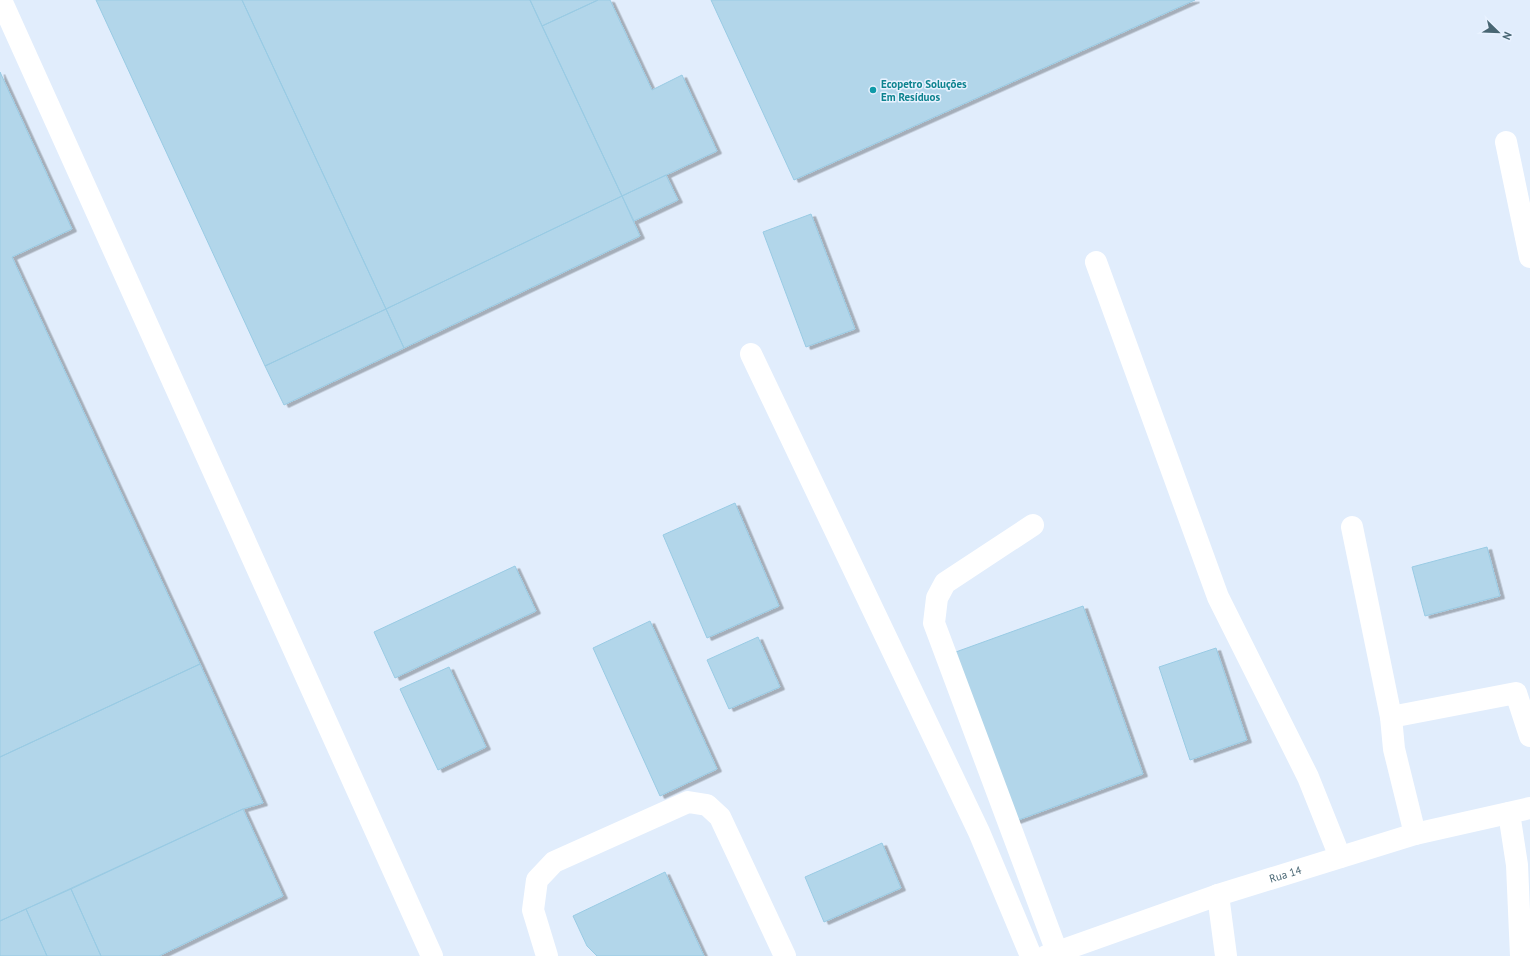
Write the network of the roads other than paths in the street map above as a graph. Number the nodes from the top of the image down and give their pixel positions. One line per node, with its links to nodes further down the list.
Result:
1 (2, 0): 16 (street)
2 (1506, 142): 3 (street)
3 (1530, 257)
4 (1096, 262): 13 (street)
5 (751, 354): 19 (street)
6 (1033, 525): 15 (street)
7 (1352, 528): 8 (street)
8 (1391, 717): 9 (street); 12 (street)
9 (1530, 736)
10 (1530, 808): 11 (street, Rua 14)
11 (1509, 813): 12 (street, Rua 14); 21 (street)
12 (1415, 834): 13 (street, Rua 14)
13 (1340, 857): 14 (street, Rua 14)
14 (1218, 895): 15 (street, Rua 14); 20 (street)
15 (1051, 954)
16 (432, 956)
17 (547, 956): 18 (street)
18 (785, 956)
19 (1031, 956)
20 (1226, 956)
21 (1521, 956)

